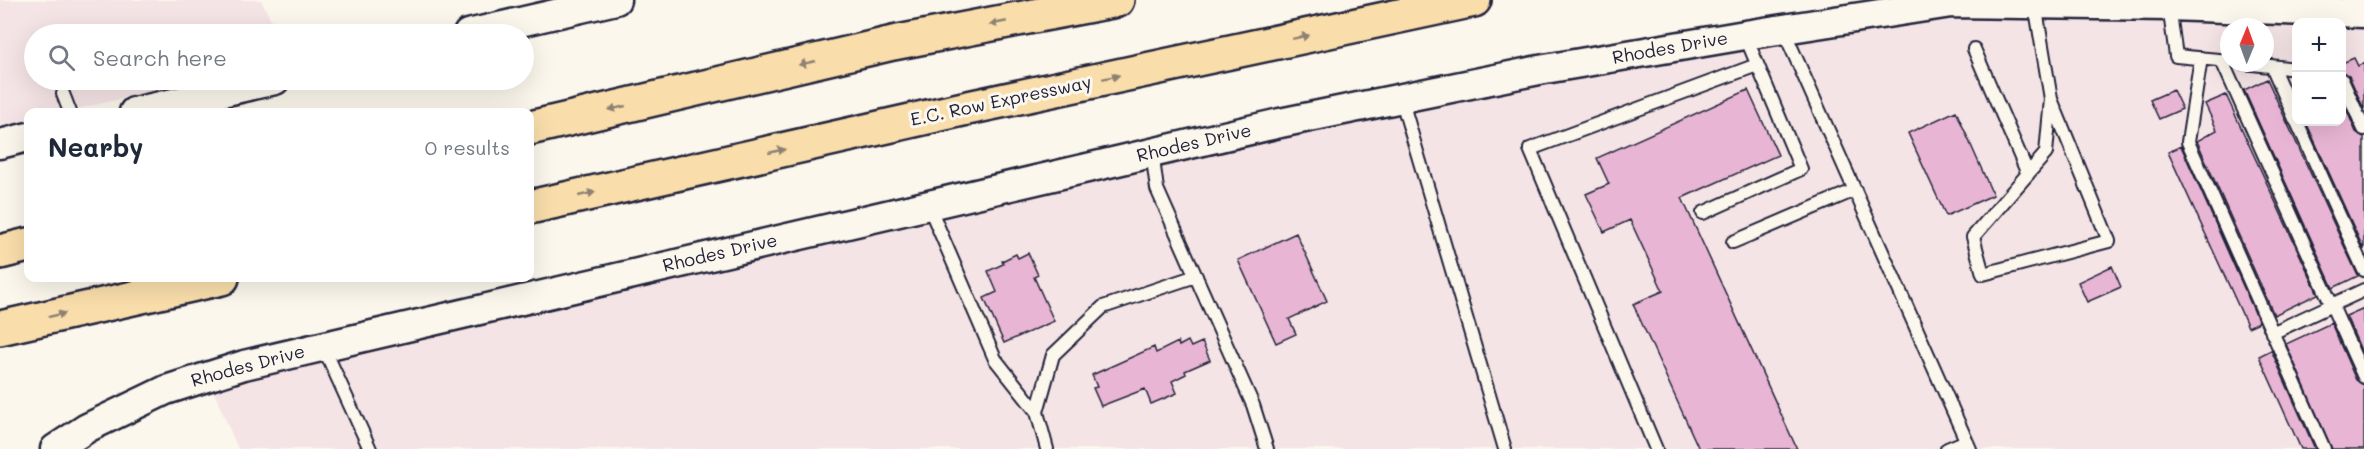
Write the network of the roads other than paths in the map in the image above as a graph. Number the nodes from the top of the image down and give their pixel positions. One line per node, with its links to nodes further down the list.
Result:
1 (616, 0): 7 (street)
2 (1117, 0): 27 (highway, one-way to 27)
3 (1474, 0): 35 (highway, E.C. Row Expressway, one-way to 3)
4 (2036, 4): 5 (street, Rhodes Drive); 8 (street, Rhodes Drive); 22 (lane)
5 (2169, 6): 6 (street, Rhodes Drive); 11 (lane)
6 (2364, 13)
7 (512, 24)
8 (1783, 29): 9 (street, Rhodes Drive); 33 (lane)
9 (1745, 35): 13 (lane); 21 (street, Rhodes Drive)
10 (1974, 49): 32 (lane)
11 (2201, 58): 12 (lane); 46 (lane)
12 (2220, 60)
13 (1757, 65): 36 (lane); 56 (lane)
14 (2274, 66): 15 (lane)
15 (2292, 68)
16 (2274, 70): 25 (lane)
17 (2231, 72): 44 (lane)
18 (2346, 89): 28 (lane)
19 (231, 90): 24 (street)
20 (63, 94): 23 (lane)
21 (1401, 98): 31 (street, Rhodes Drive); 55 (lane)
22 (2051, 99): 32 (lane); 32 (lane)
23 (68, 108)
24 (152, 108)
25 (2292, 110)
26 (2299, 126): 40 (lane)
27 (534, 127)
28 (2364, 129)
29 (24, 138): 30 (street)
30 (0, 144)
31 (1152, 152): 34 (street, Rhodes Drive); 41 (lane)
32 (2028, 174)
33 (1855, 190): 37 (lane); 50 (lane)
34 (928, 204): 47 (street, Rhodes Drive); 49 (lane)
35 (534, 206)
36 (1704, 213)
37 (1733, 242)
38 (24, 246): 39 (highway)
39 (0, 252)
40 (2364, 270)
41 (1196, 276): 49 (lane); 54 (lane)
42 (204, 282): 45 (highway, one-way to 42)
43 (2364, 290): 44 (lane)
44 (2332, 305): 46 (lane); 48 (lane)
45 (0, 328)
46 (2272, 333): 58 (lane)
47 (322, 346): 51 (street, Rhodes Drive); 52 (lane)
48 (2364, 377)
49 (1037, 412): 53 (lane)
50 (1968, 445): 57 (lane)
51 (55, 449)
52 (370, 449)
53 (1047, 449)
54 (1267, 449)
55 (1505, 449)
56 (1656, 449)
57 (1947, 449)
58 (2324, 449)

